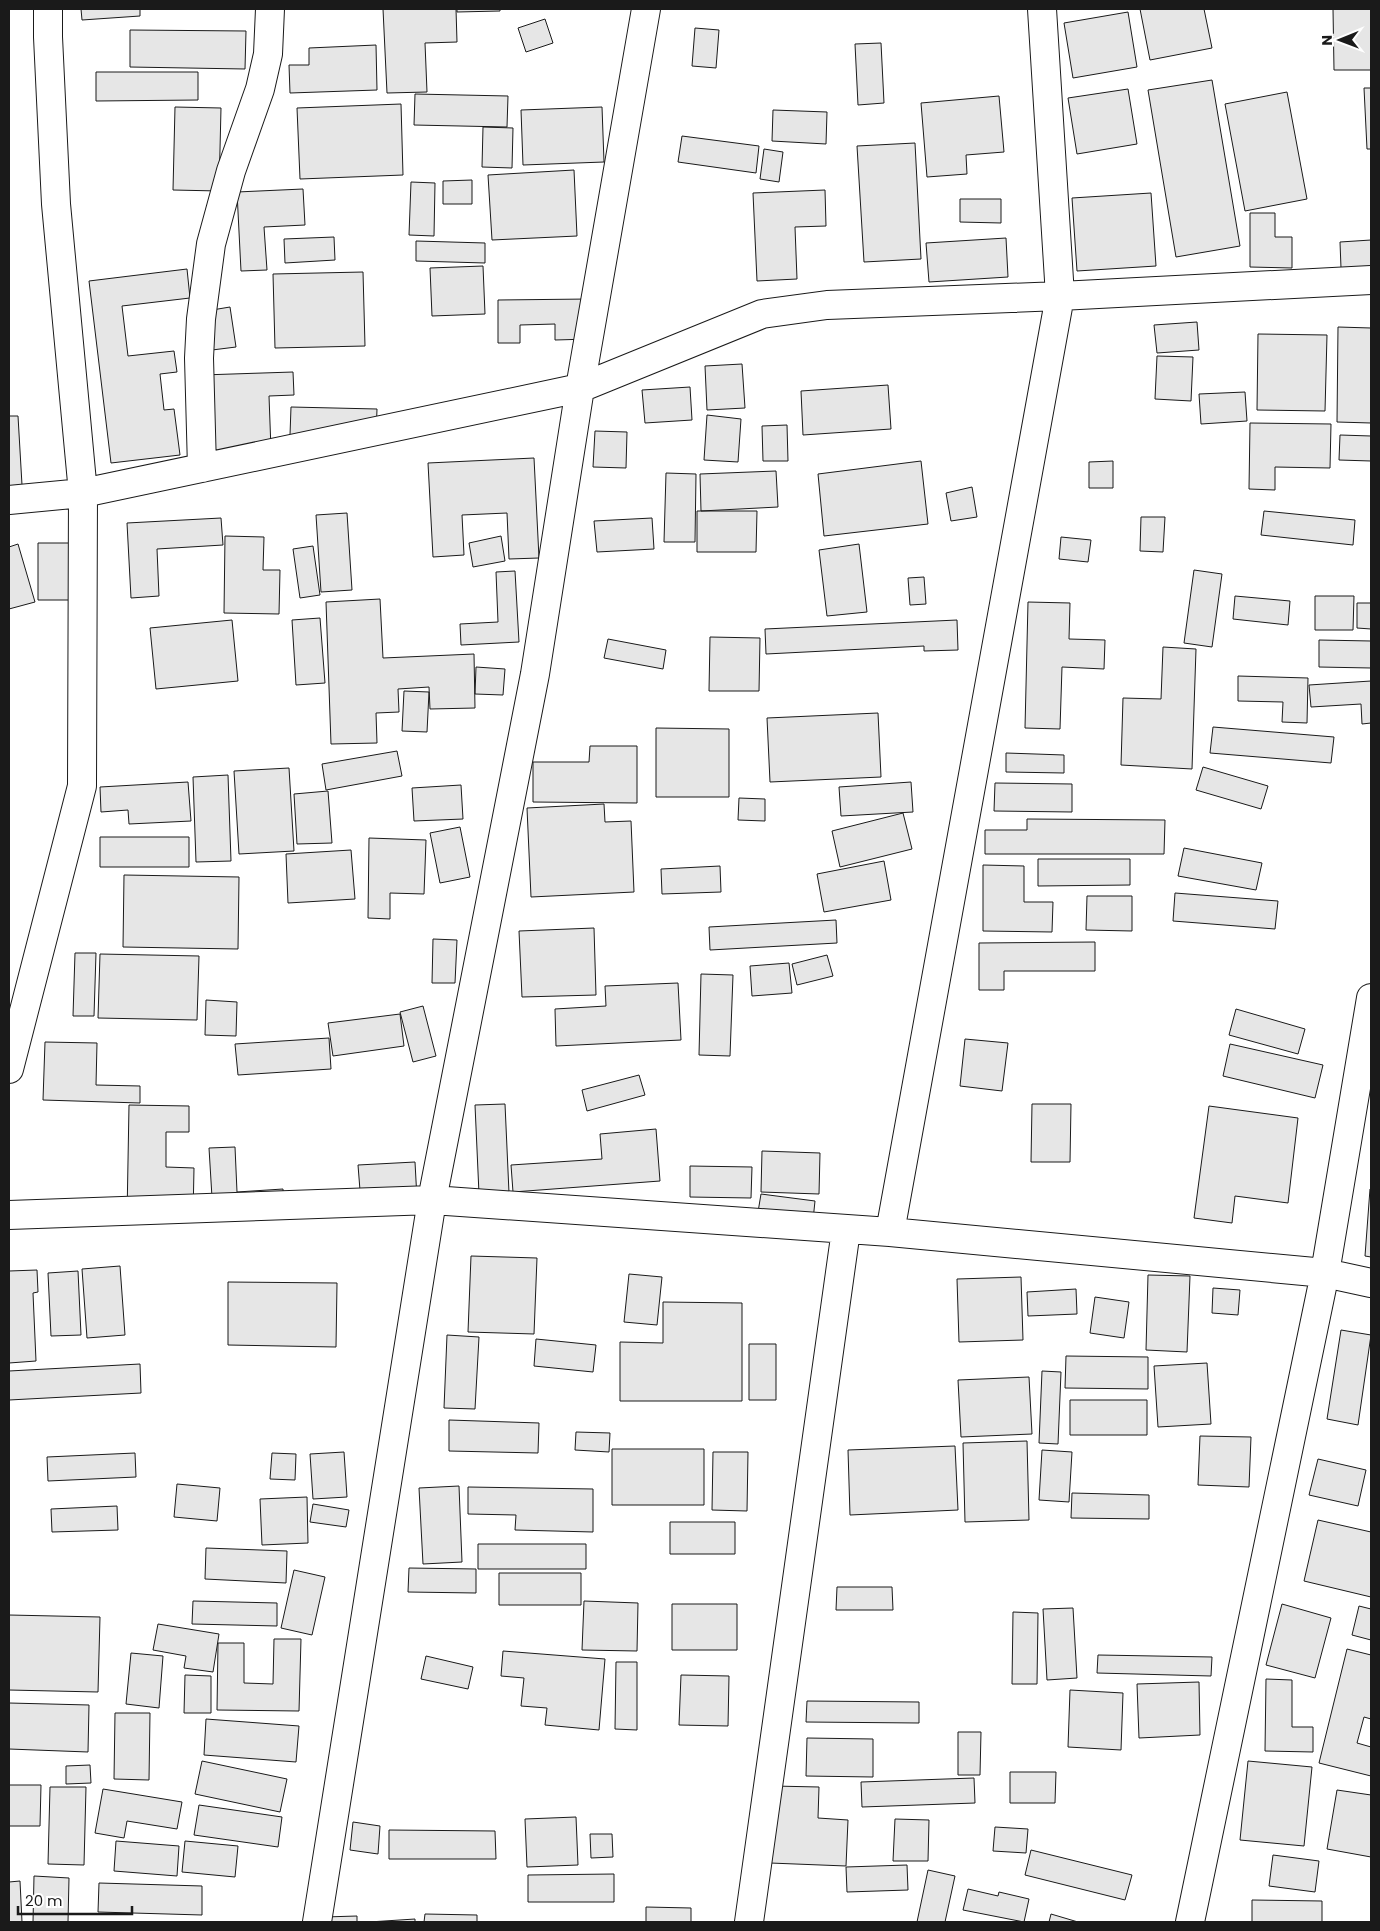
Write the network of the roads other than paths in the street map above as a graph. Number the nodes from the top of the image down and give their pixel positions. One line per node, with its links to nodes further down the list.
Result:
1 (48, 9): 9 (street)
2 (270, 9): 8 (street)
3 (646, 9): 7 (street)
4 (1042, 9): 6 (street)
5 (1371, 280): 6 (street)
6 (1060, 296): 7 (street); 16 (street)
7 (580, 388): 8 (street); 13 (street)
8 (202, 468): 9 (street)
9 (83, 493): 10 (street); 12 (street)
10 (9, 500)
11 (1371, 998): 17 (street)
12 (9, 1069)
13 (432, 1200): 14 (street); 15 (street); 19 (street)
14 (9, 1215)
15 (846, 1230): 16 (street); 20 (street)
16 (890, 1232): 17 (street)
17 (1325, 1273): 18 (street); 21 (street)
18 (1371, 1283)
19 (318, 1922)
20 (749, 1922)
21 (1190, 1922)

